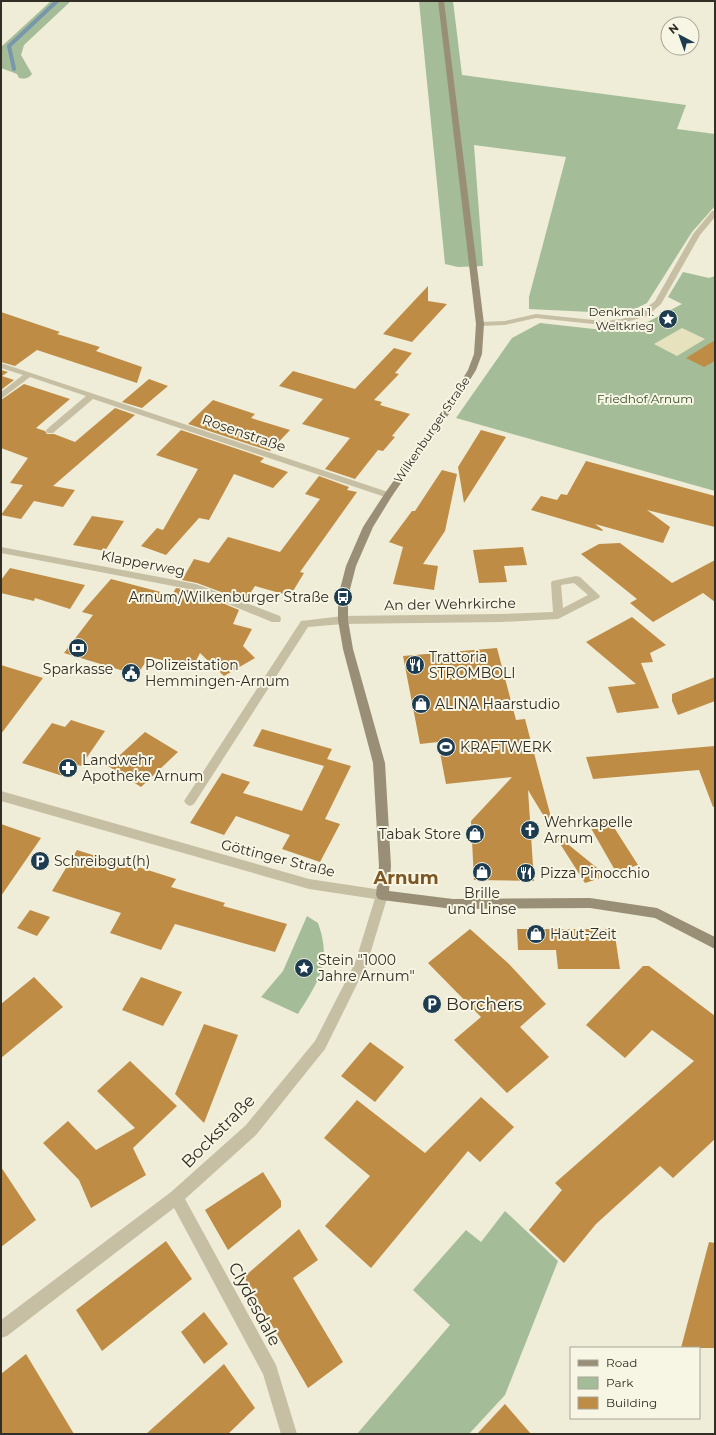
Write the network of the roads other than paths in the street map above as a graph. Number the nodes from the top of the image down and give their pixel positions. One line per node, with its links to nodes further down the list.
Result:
1 (442, 1): 3 (main road, Wilkenburger Straße)
2 (715, 213): 3 (street)
3 (480, 324): 9 (main road, Wilkenburger Straße)
4 (1, 365): 5 (street, Rosenstraße)
5 (28, 374): 6 (street); 7 (street, Rosenstraße)
6 (1, 396)
7 (91, 396): 8 (street); 9 (street, Rosenstraße)
8 (50, 431)
9 (388, 495): 13 (main road, Wilkenburger Straße)
10 (1, 550): 12 (street, Klapperweg)
11 (558, 615): 13 (street, An der Wehrkirche)
12 (276, 619)
13 (343, 620): 15 (street); 16 (main road, Wilkenburger Straße)
14 (1, 796): 16 (street, Göttinger Straße)
15 (190, 802)
16 (382, 895): 17 (main road, Göttinger Straße); 18 (street, Bockstraße)
17 (715, 943)
18 (176, 1197): 19 (street, Bockstraße); 20 (street, Clydesdale)
19 (1, 1330)
20 (289, 1434)

